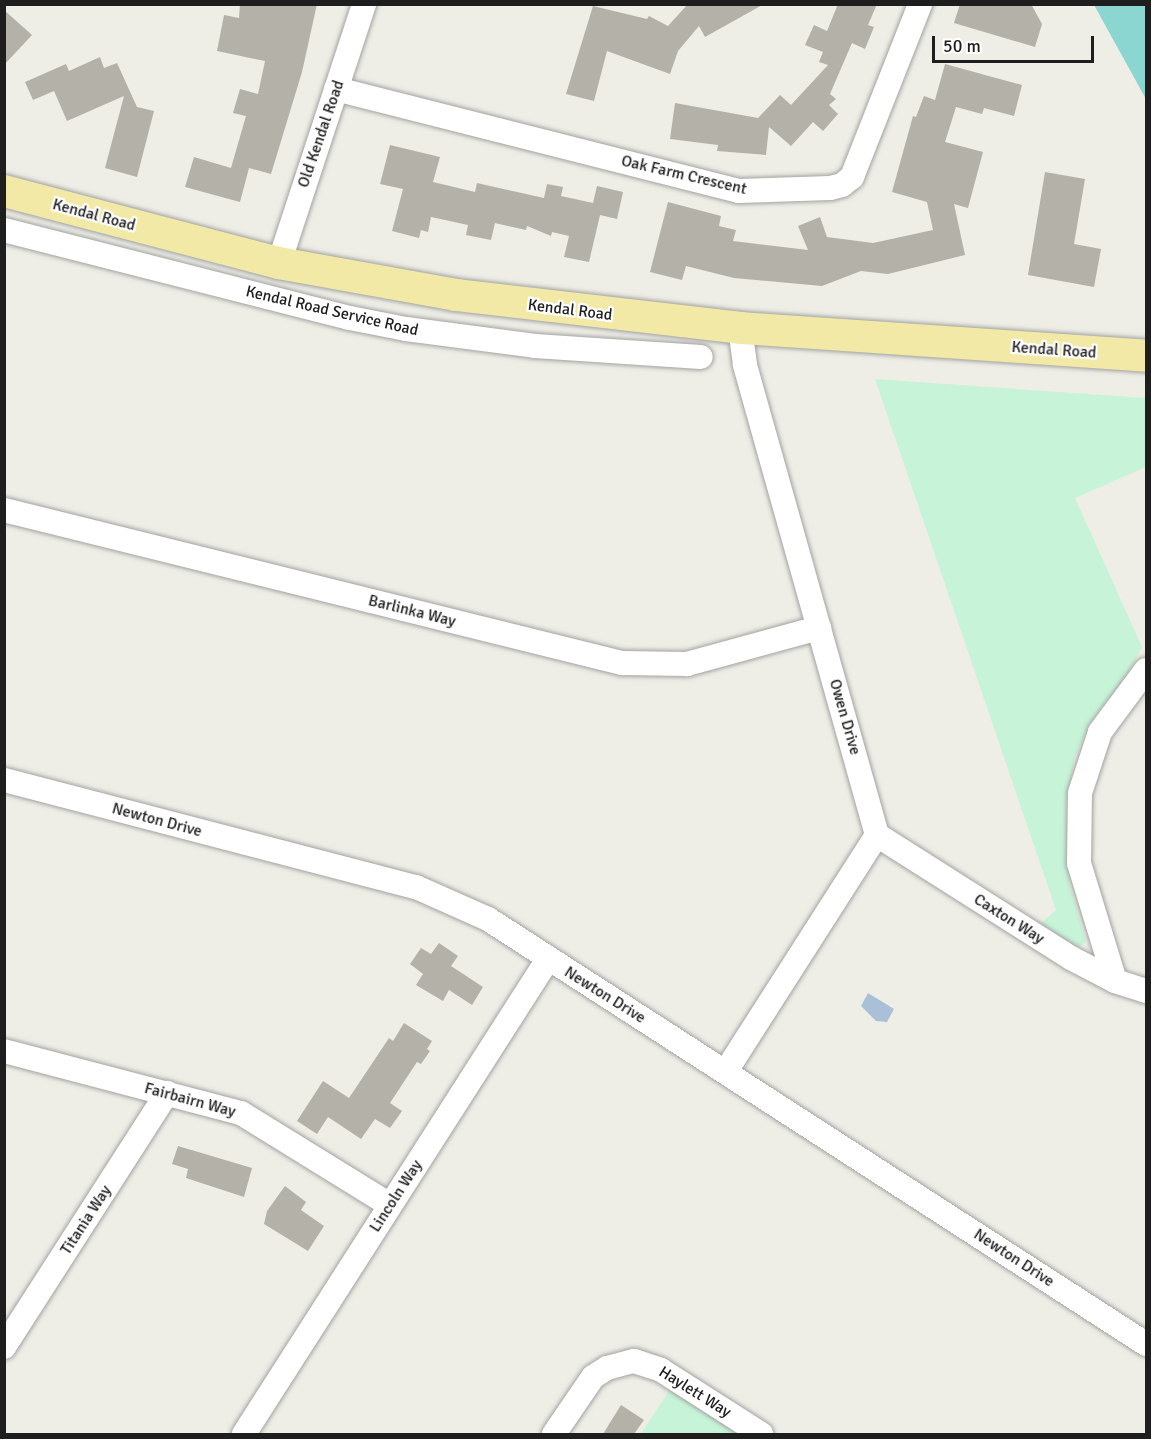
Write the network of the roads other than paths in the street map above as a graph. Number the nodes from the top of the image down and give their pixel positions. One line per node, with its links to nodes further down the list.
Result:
1 (364, 4): 3 (street, Old Kendal Road)
2 (920, 4): 3 (street, Oak Farm Crescent)
3 (336, 89): 6 (street, Old Kendal Road)
4 (4, 191): 6 (main road, Kendal Road)
5 (4, 230): 9 (street, Kendal Road Service Road)
6 (279, 263): 7 (main road, Kendal Road)
7 (740, 328): 8 (main road, Kendal Road); 11 (street, Owen Drive)
8 (1146, 356)
9 (701, 357)
10 (4, 510): 11 (street, Barlinka Way)
11 (819, 628): 14 (street, Owen Drive)
12 (1146, 670): 16 (street)
13 (4, 780): 15 (street, Newton Drive)
14 (878, 835): 16 (street, Caxton Way); 19 (street)
15 (548, 959): 19 (street, Newton Drive); 21 (street, Lincoln Way)
16 (1115, 981): 17 (street, Caxton Way)
17 (1146, 992)
18 (4, 1051): 20 (street, Fairbairn Way)
19 (726, 1071): 22 (street, Newton Drive)
20 (167, 1093): 21 (street, Fairbairn Way); 23 (street, Titania Way)
21 (390, 1205): 24 (street, Lincoln Way)
22 (1146, 1344)
23 (4, 1347)
24 (244, 1434)
25 (554, 1434): 26 (street, Haylett Way)
26 (760, 1434)

